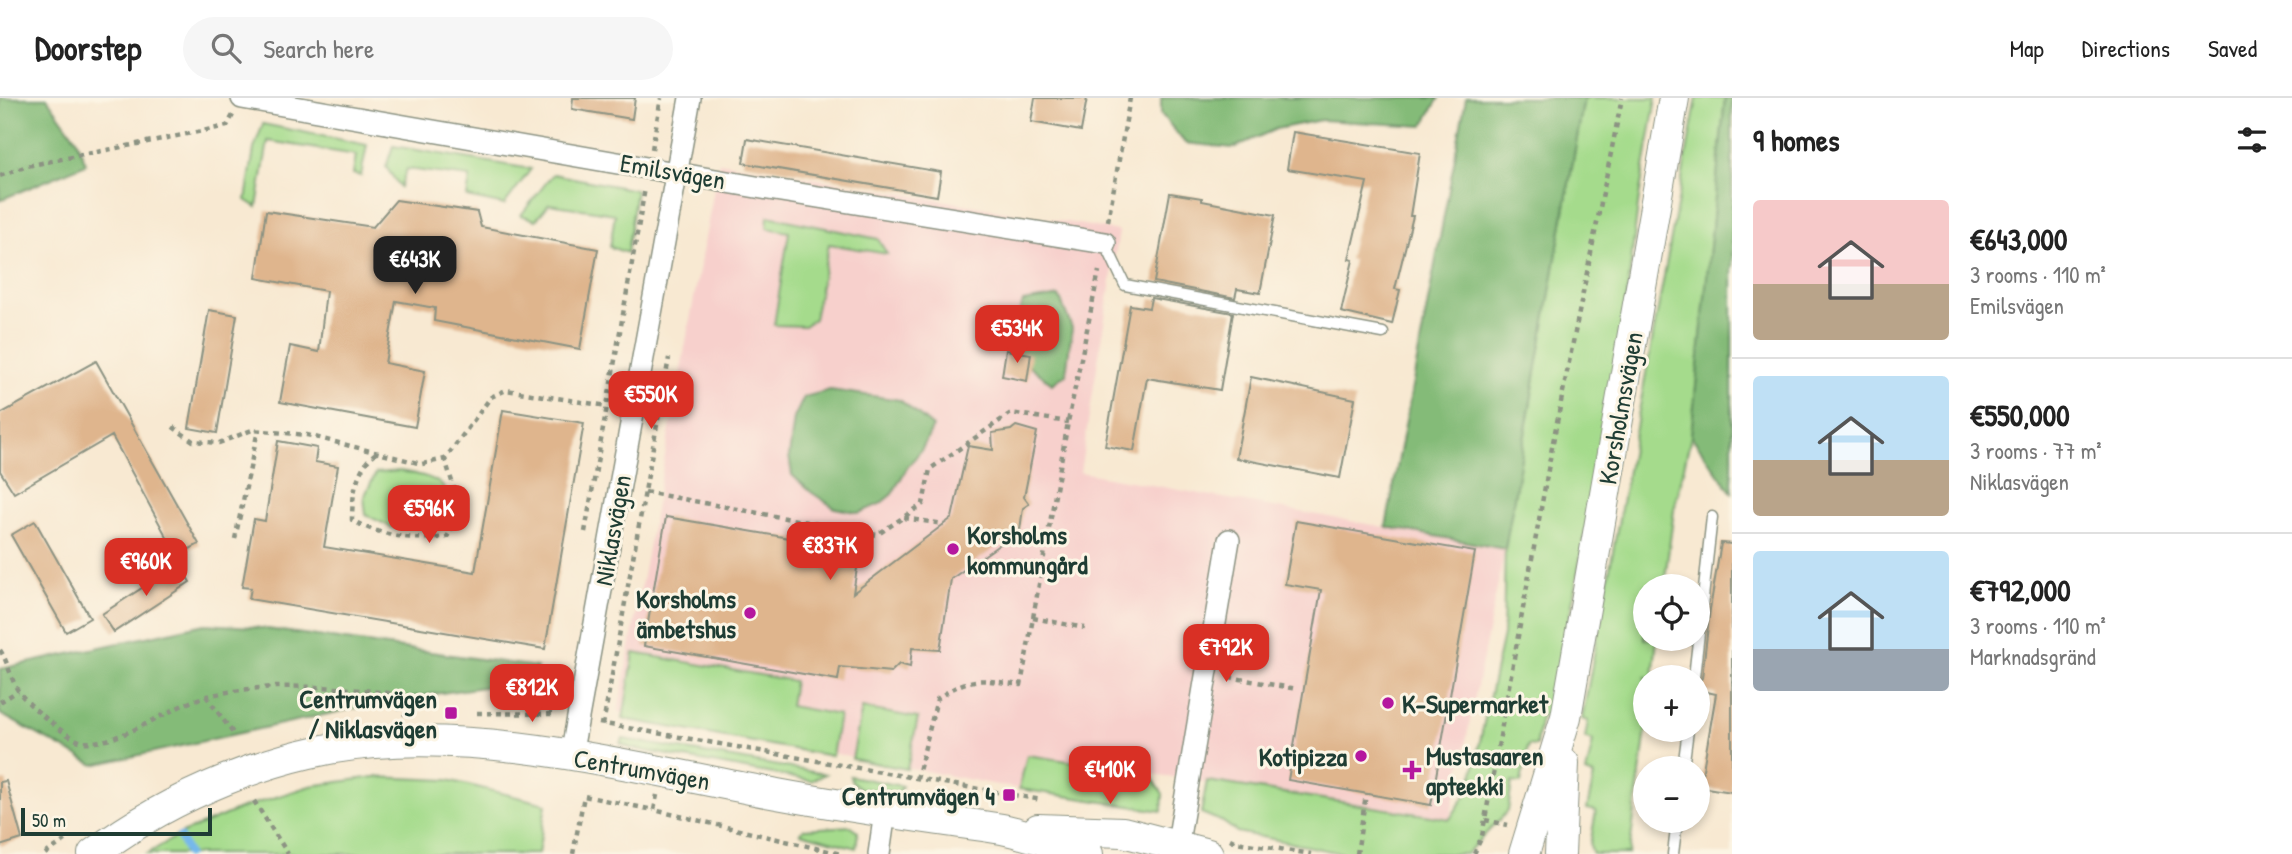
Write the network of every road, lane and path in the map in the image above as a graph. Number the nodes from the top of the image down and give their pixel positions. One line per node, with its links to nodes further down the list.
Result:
1 (661, 98): 7 (path)
2 (690, 98): 8 (street, Niklasvägen)
3 (1130, 98): 10 (path)
4 (1622, 98): 59 (path)
5 (1674, 98): 37 (main road, Korsholmsvägen)
6 (242, 99): 7 (street, Emilsvägen); 9 (path)
7 (649, 166): 8 (street, Emilsvägen); 13 (path)
8 (677, 171): 10 (street, Emilsvägen); 40 (street, Niklasvägen)
9 (0, 176)
10 (1105, 243): 11 (lane); 14 (path)
11 (1383, 333)
12 (671, 347): 19 (path)
13 (607, 406): 18 (path); 24 (path)
14 (1068, 422): 20 (path); 26 (path)
15 (173, 427): 16 (path)
16 (258, 430): 17 (path); 23 (path)
17 (377, 452): 18 (path); 18 (path)
18 (445, 458)
19 (645, 492): 20 (path); 40 (path)
20 (904, 517): 22 (path)
21 (1712, 517): 29 (lane)
22 (944, 524)
23 (235, 539)
24 (584, 540)
25 (1229, 540): 30 (street)
26 (1033, 618): 27 (path); 42 (path)
27 (1085, 628)
28 (0, 650): 32 (path)
29 (1695, 665)
30 (1206, 673): 31 (path); 49 (street)
31 (1297, 689)
32 (18, 691): 33 (path); 35 (path)
33 (206, 696): 38 (path); 39 (path)
34 (556, 701): 36 (path)
35 (0, 702)
36 (554, 714)
37 (1566, 717): 60 (main road, Korsholmsvägen); 61 (main road, Korsholmsvägen)
38 (407, 718)
39 (233, 733)
40 (584, 758): 41 (main road, Centrumvägen); 51 (main road, Centrumvägen)
41 (662, 773): 45 (path); 46 (main road, Centrumvägen)
42 (917, 779)
43 (1366, 794): 58 (path)
44 (254, 801): 52 (path)
45 (654, 810): 53 (path); 54 (path)
46 (885, 812): 47 (main road, Centrumvägen); 55 (street)
47 (1002, 829): 49 (main road, Centrumvägen); 56 (main road, Centrumvägen)
48 (1676, 833): 62 (lane)
49 (1178, 840): 50 (main road, Centrumvägen)
50 (1215, 844): 57 (path)
51 (93, 854)
52 (288, 854)
53 (573, 854)
54 (841, 854)
55 (879, 854)
56 (1088, 854)
57 (1311, 854)
58 (1357, 854)
59 (1474, 854)
60 (1524, 854)
61 (1560, 854)
62 (1673, 854)

